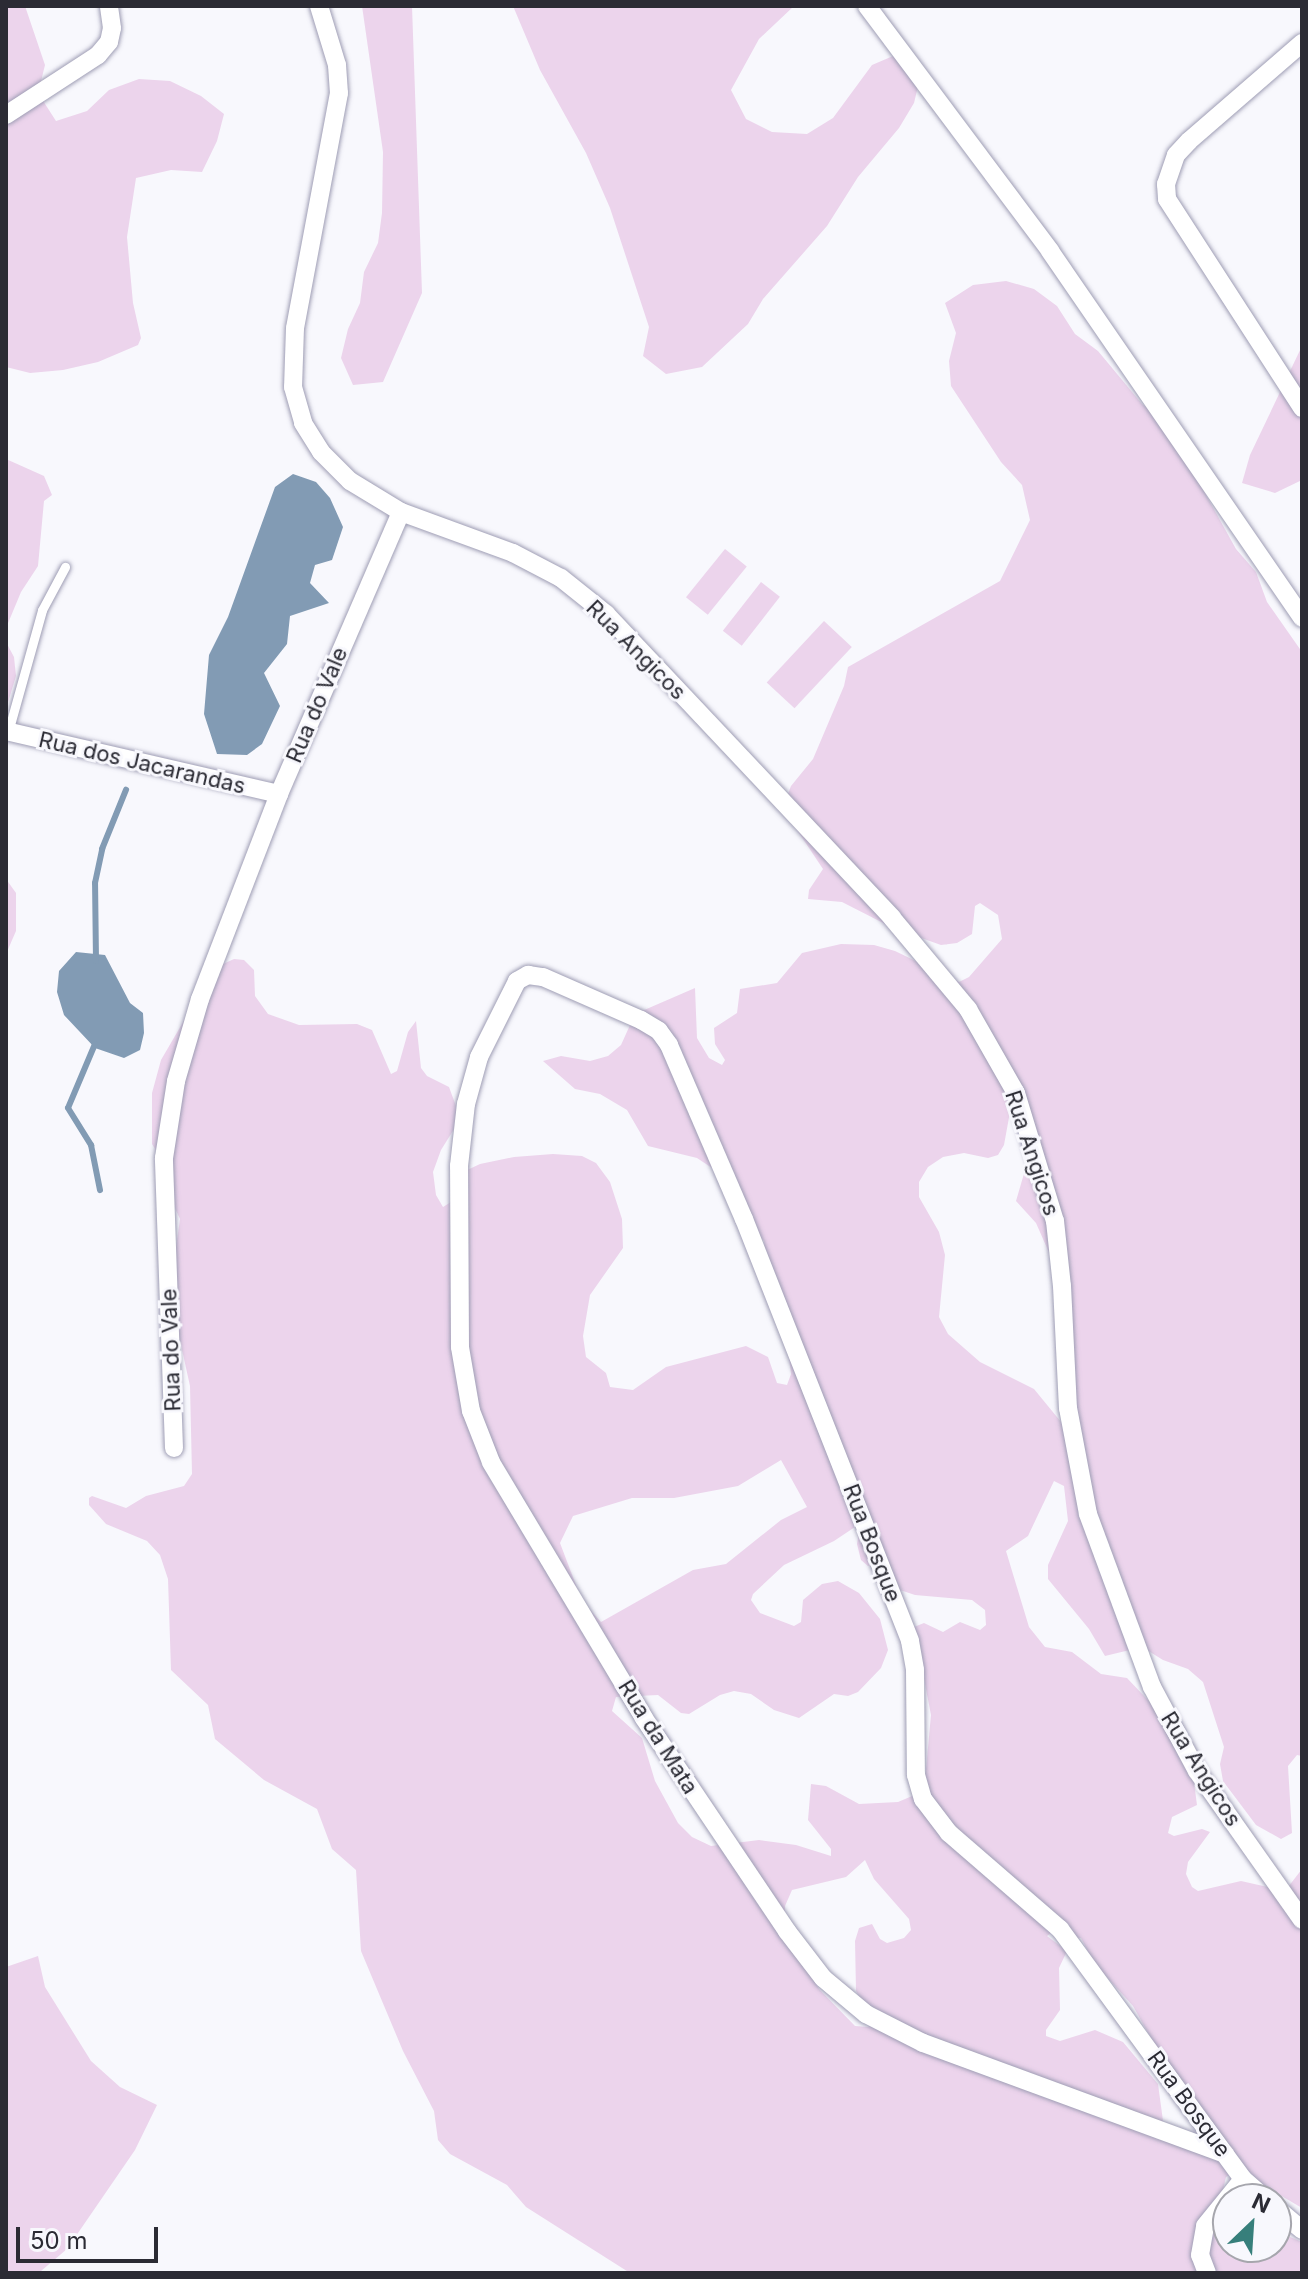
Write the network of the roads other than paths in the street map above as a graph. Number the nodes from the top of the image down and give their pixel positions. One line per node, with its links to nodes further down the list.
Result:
1 (109, 6): 5 (street)
2 (319, 6): 7 (street)
3 (867, 6): 9 (street)
4 (1302, 43): 6 (street)
5 (6, 115)
6 (1302, 408)
7 (401, 512): 11 (street, Rua do Vale); 14 (street, Rua Angicos)
8 (65, 567): 10 (lane)
9 (1302, 618)
10 (7, 732): 11 (street, Rua dos Jacarandas)
11 (279, 794): 13 (street, Rua do Vale)
12 (479, 1057): 15 (street, Rua da Mata); 15 (street, Rua Bosque)
13 (174, 1448)
14 (1302, 1920)
15 (1225, 2154): 16 (street, Rua Bosque)
16 (1243, 2179): 17 (street, Rua Bosque); 18 (street)
17 (1248, 2183)
18 (1207, 2273)

